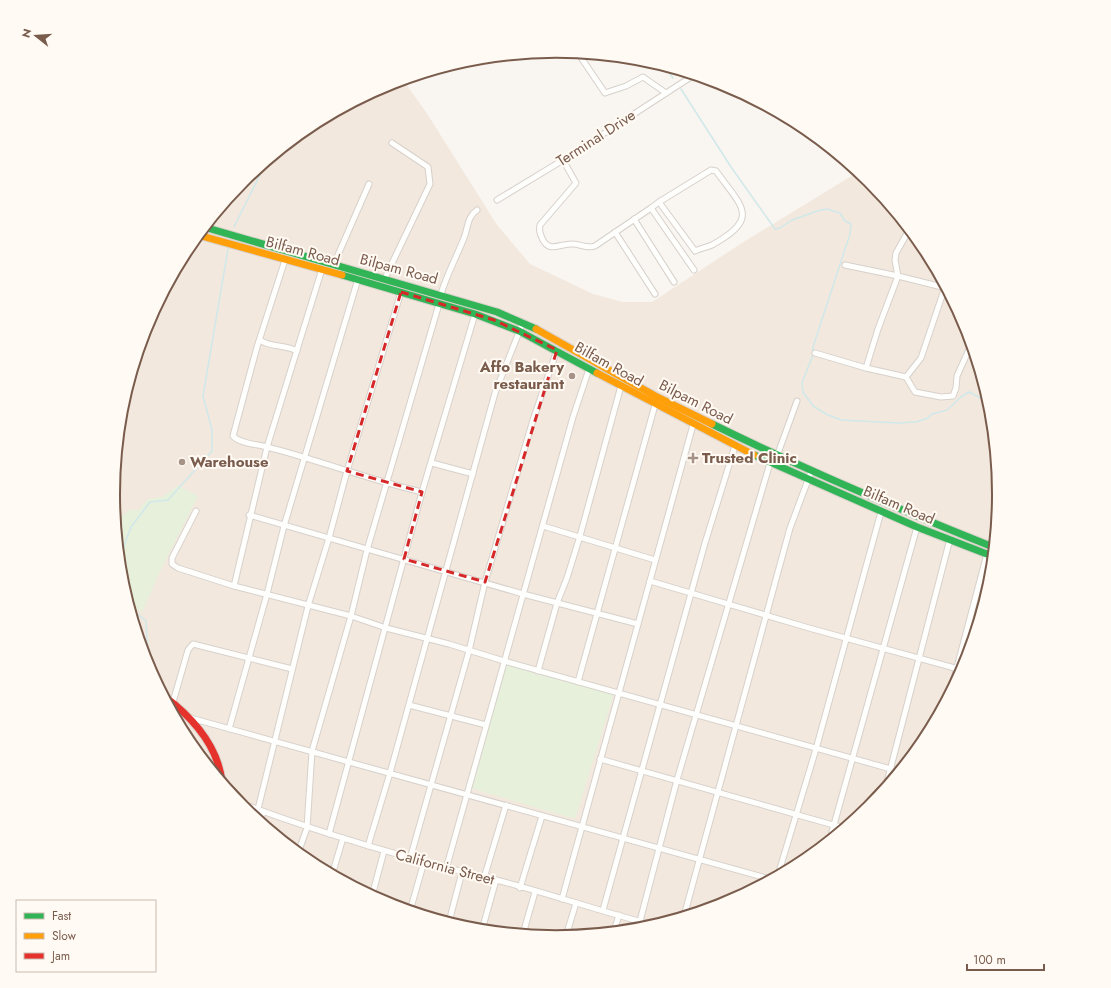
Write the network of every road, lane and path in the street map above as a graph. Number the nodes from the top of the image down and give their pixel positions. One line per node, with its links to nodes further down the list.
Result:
1 (582, 59): 3 (street)
2 (688, 79): 3 (street, Terminal Drive)
3 (666, 93): 5 (street, Terminal Drive)
4 (392, 143): 23 (street)
5 (563, 160): 7 (street, Terminal Drive); 13 (street)
6 (370, 184): 17 (street)
7 (497, 200)
8 (659, 202): 8 (street); 9 (street)
9 (651, 208): 11 (street); 20 (street)
10 (477, 210): 27 (street)
11 (634, 220): 13 (street); 24 (street)
12 (210, 229): 17 (main road, Bilpam Road)
13 (615, 232): 28 (street)
14 (906, 236): 21 (street)
15 (204, 237): 16 (main road, Bilfam Road)
16 (285, 260): 19 (main road, Bilfam Road); 34 (street)
17 (334, 264): 23 (main road, Bilpam Road)
18 (845, 265): 21 (street)
19 (322, 270): 22 (main road, Bilfam Road); 36 (street)
20 (694, 270)
21 (898, 276): 25 (street); 39 (street)
22 (358, 279): 26 (main road, Bilfam Road); 49 (street)
23 (384, 280): 27 (main road, Bilpam Road)
24 (674, 282)
25 (939, 286)
26 (401, 292): 30 (main road, Bilfam Road); 52 (street)
27 (441, 294): 32 (main road, Bilpam Road)
28 (655, 294)
29 (943, 294): 41 (street)
30 (439, 304): 31 (main road, Bilfam Road); 56 (street)
31 (476, 314): 33 (main road, Bilfam Road); 50 (street)
32 (523, 322): 33 (street); 48 (main road, Bilpam Road)
33 (519, 330): 35 (main road, Bilfam Road); 54 (street)
34 (260, 340): 36 (street); 47 (street)
35 (557, 350): 40 (main road, Bilfam Road); 75 (street)
36 (297, 351): 47 (street)
37 (815, 352): 39 (street)
38 (968, 353): 41 (street)
39 (866, 368): 41 (street)
40 (589, 369): 42 (main road, Bilfam Road); 62 (street)
41 (906, 377)
42 (621, 386): 44 (main road, Bilfam Road); 64 (street)
43 (797, 401): 48 (street)
44 (655, 405): 45 (main road, Bilfam Road); 68 (street)
45 (693, 425): 46 (main road, Bilfam Road); 72 (street)
46 (735, 446): 51 (main road, Bilfam Road); 78 (street)
47 (267, 447): 49 (street); 60 (street)
48 (777, 456): 53 (main road, Bilpam Road)
49 (305, 458): 52 (street); 61 (street)
50 (432, 463): 54 (street); 57 (street)
51 (770, 463): 55 (main road, Bilfam Road); 82 (street)
52 (347, 471): 56 (street); 65 (street)
53 (811, 472): 55 (street); 67 (main road, Bilpam Road)
54 (473, 474): 73 (street)
55 (807, 480): 59 (main road, Bilfam Road); 85 (street)
56 (386, 484): 57 (street); 69 (street)
57 (422, 492): 71 (street)
58 (196, 511): 76 (street)
59 (881, 512): 63 (main road, Bilfam Road); 91 (street)
60 (249, 516): 61 (street); 76 (street)
61 (284, 526): 65 (street); 79 (street)
62 (543, 526): 64 (street); 80 (street)
63 (917, 527): 66 (main road, Bilfam Road); 92 (street)
64 (580, 536): 68 (street); 81 (street)
65 (329, 538): 69 (street); 83 (street)
66 (950, 539): 70 (main road, Bilfam Road); 95 (street)
67 (989, 545)
68 (616, 548): 72 (street); 84 (street)
69 (367, 550): 71 (street); 86 (street)
70 (987, 554)
71 (404, 559): 73 (street); 89 (street)
72 (655, 560): 74 (street)
73 (445, 572): 75 (street); 90 (street)
74 (650, 581): 78 (street); 87 (street)
75 (485, 582): 80 (street); 93 (street)
76 (234, 586): 79 (street)
77 (981, 587): 88 (street)
78 (692, 592): 82 (street); 103 (street)
79 (267, 594): 83 (street); 94 (street)
80 (523, 594): 81 (street); 96 (street)
81 (557, 603): 84 (street); 99 (street)
82 (728, 603): 85 (street); 105 (street)
83 (308, 606): 86 (street); 98 (street)
84 (596, 613): 87 (street); 100 (street)
85 (767, 614): 91 (street); 109 (street)
86 (351, 616): 89 (street); 113 (street)
87 (638, 624): 101 (street)
88 (971, 626)
89 (386, 628): 90 (street); 116 (street)
90 (427, 638): 93 (street); 104 (street)
91 (847, 638): 92 (street); 112 (street)
92 (884, 648): 95 (street); 115 (street)
93 (469, 651): 96 (street); 107 (street)
94 (249, 658): 98 (street); 102 (street); 110 (street)
95 (920, 658): 97 (street); 117 (street)
96 (504, 661): 99 (street); 108 (street)
97 (955, 668)
98 (292, 669): 111 (street)
99 (538, 671): 100 (street)
100 (578, 682): 101 (street)
101 (619, 693): 103 (street); 114 (street)
102 (173, 702): 106 (main road)
103 (660, 704): 105 (street); 118 (street)
104 (409, 705): 107 (street); 121 (street)
105 (696, 715): 109 (street); 122 (street)
106 (185, 716): 110 (street); 119 (main road)
107 (450, 717): 108 (street); 123 (street)
108 (486, 725): 125 (street)
109 (736, 727): 112 (street); 124 (street)
110 (229, 729): 111 (street)
111 (275, 740): 113 (street); 128 (street)
112 (816, 749): 115 (street); 130 (street)
113 (312, 751): 116 (street); 135 (street)
114 (600, 759): 118 (street); 133 (street)
115 (853, 759): 117 (street); 132 (street)
116 (349, 762): 121 (street); 137 (street)
117 (891, 769): 120 (street)
118 (642, 770): 122 (street); 139 (street)
119 (220, 771)
120 (890, 772)
121 (390, 773): 123 (street); 140 (street)
122 (677, 780): 124 (street); 142 (street)
123 (431, 784): 125 (street); 144 (street)
124 (718, 792): 130 (street); 145 (street)
125 (466, 794): 126 (street); 148 (street)
126 (506, 805): 131 (street); 152 (street)
127 (254, 808): 128 (street, California Street)
128 (260, 811): 129 (street); 135 (street, California Street)
129 (260, 814)
130 (797, 815): 132 (street); 147 (street)
131 (542, 816): 133 (street); 154 (street)
132 (834, 825): 134 (street); 136 (street)
133 (582, 826): 139 (street); 157 (street)
134 (838, 826)
135 (307, 828): 137 (street, California Street); 141 (street)
136 (832, 831)
137 (329, 834): 138 (street, California Street)
138 (343, 838): 140 (street, California Street); 149 (street)
139 (623, 838): 142 (street); 160 (street)
140 (368, 846): 143 (street, California Street)
141 (300, 847)
142 (660, 848): 145 (street); 164 (street)
143 (384, 851): 144 (street, California Street); 155 (street)
144 (410, 859): 146 (street, California Street)
145 (700, 859): 151 (street); 161 (street)
146 (424, 862): 148 (street, California Street); 159 (street)
147 (780, 868)
148 (446, 869): 150 (street, California Street)
149 (333, 870)
150 (462, 872): 152 (street, California Street); 163 (street)
151 (763, 877)
152 (484, 878): 153 (street, California Street)
153 (496, 880): 154 (street, California Street); 165 (street)
154 (520, 888): 156 (street, California Street)
155 (374, 890)
156 (535, 892): 157 (street, California Street); 167 (street)
157 (562, 899): 158 (street, California Street)
158 (576, 903): 160 (street, California Street); 168 (street)
159 (412, 906)
160 (603, 910): 162 (street, California Street)
161 (686, 910)
162 (619, 915): 164 (street, California Street); 166 (street)
163 (450, 917)
164 (640, 921)
165 (484, 924)
166 (616, 925)
167 (525, 929)
168 (568, 930)

